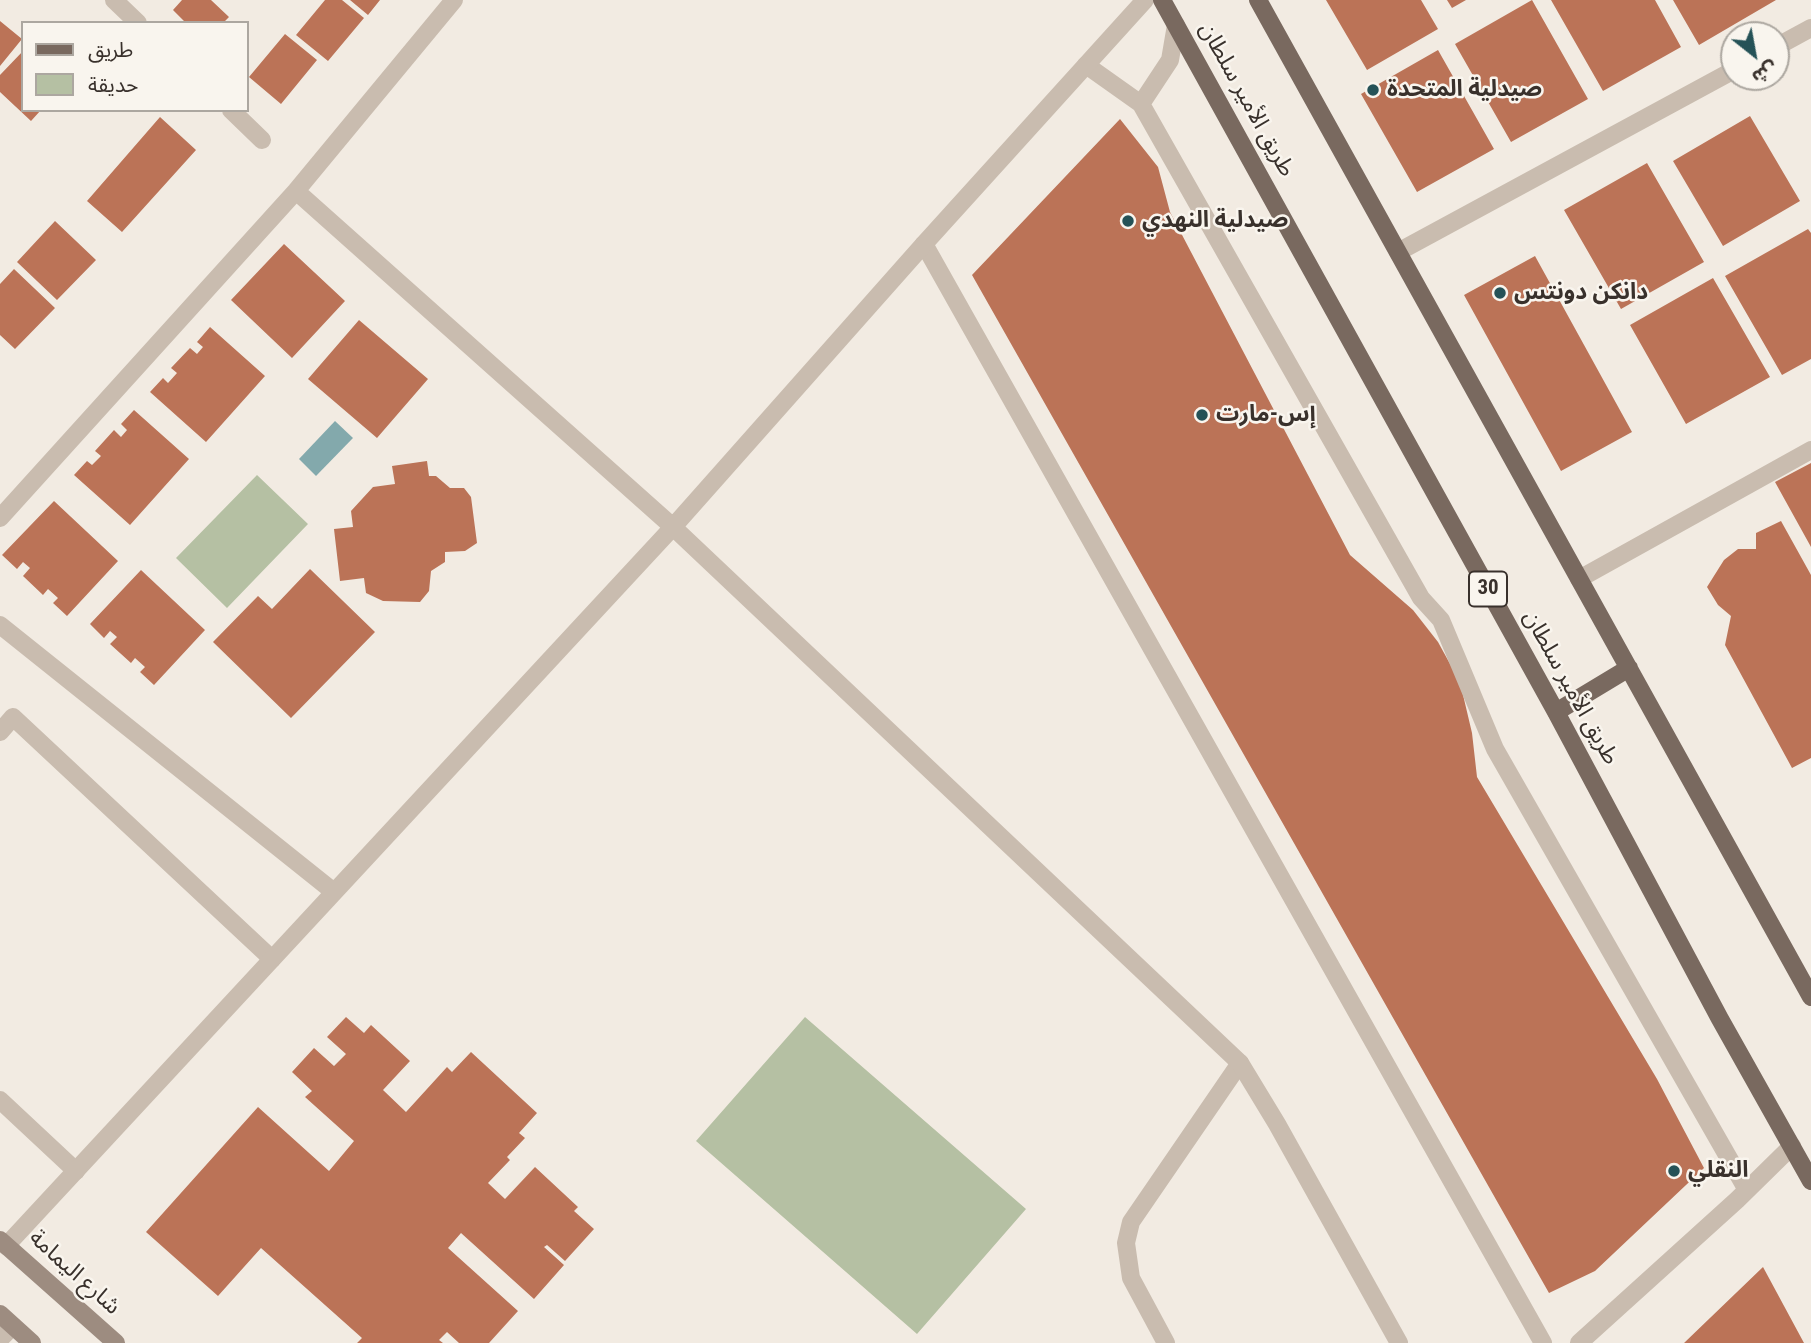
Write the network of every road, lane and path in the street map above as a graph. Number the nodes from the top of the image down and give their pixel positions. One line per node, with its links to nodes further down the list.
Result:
1 (114, 0): 6 (street)
2 (454, 0): 15 (street)
3 (1145, 0): 10 (street)
4 (1162, 0): 7 (main road, طريق الأمير سلطان / 30)
5 (1258, 0): 17 (main road)
6 (136, 21)
7 (1176, 25): 12 (street); 24 (main road, طريق الأمير سلطان / 30)
8 (1811, 28): 9 (street)
9 (1790, 39)
10 (1086, 65): 12 (street); 16 (street)
11 (1720, 78): 17 (street)
12 (1141, 104): 34 (street)
13 (232, 112): 14 (street)
14 (262, 140)
15 (296, 191): 19 (street); 20 (street)
16 (924, 244): 20 (street); 42 (street)
17 (1398, 252): 21 (main road)
18 (1811, 450): 21 (street)
19 (0, 518)
20 (673, 527): 26 (street); 29 (street)
21 (1579, 579): 23 (main road)
22 (0, 625): 26 (street)
23 (1629, 668): 24 (main road); 28 (main road)
24 (1556, 712): 31 (main road, طريق الأمير سلطان / 30)
25 (0, 732): 27 (street)
26 (334, 892): 27 (street)
27 (272, 959): 32 (street)
28 (1810, 994)
29 (1240, 1063): 40 (street); 41 (street)
30 (0, 1100): 32 (street)
31 (1792, 1146): 33 (main road, طريق الأمير سلطان / 30); 34 (street)
32 (76, 1171): 35 (street)
33 (1811, 1181)
34 (1747, 1190): 43 (street)
35 (3, 1243): 39 (main road, شارع اليمامة)
36 (6, 1320): 37 (street); 38 (main road)
37 (0, 1339)
38 (32, 1343)
39 (116, 1343)
40 (1167, 1343)
41 (1399, 1343)
42 (1543, 1343)
43 (1579, 1343)

